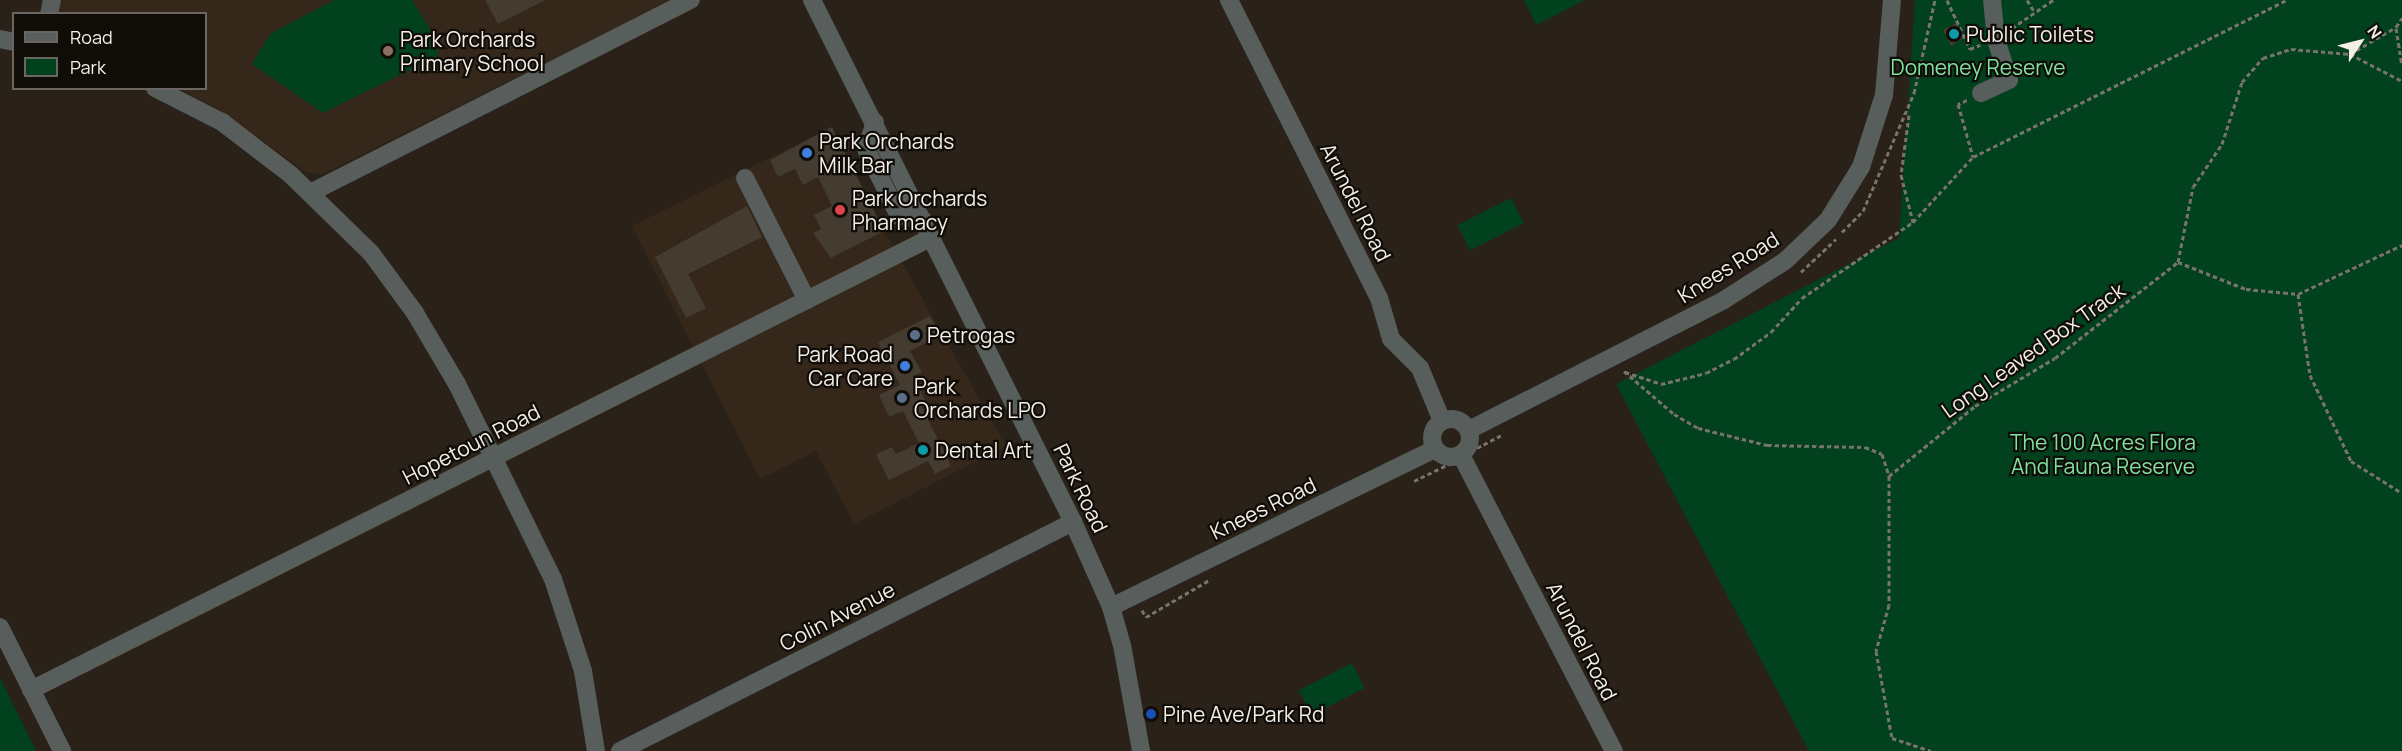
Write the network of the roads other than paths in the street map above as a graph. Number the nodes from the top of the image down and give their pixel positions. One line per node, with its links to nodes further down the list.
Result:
1 (691, 0): 9 (street)
2 (812, 0): 10 (street, Park Road)
3 (1229, 0): 12 (street, Arundel Road)
4 (1892, 0): 13 (street, Knees Road)
5 (1992, 0): 7 (street)
6 (159, 90): 9 (street)
7 (1981, 93)
8 (745, 178): 11 (street)
9 (310, 193): 16 (street)
10 (932, 237): 11 (street, Hopetoun Road); 17 (street, Park Road)
11 (807, 300): 16 (street, Hopetoun Road)
12 (1442, 421): 13 (street); 14 (street)
13 (1469, 430): 15 (street)
14 (1435, 449): 15 (street); 18 (street, Knees Road)
15 (1461, 455): 25 (street, Arundel Road)
16 (494, 457): 20 (street, Hopetoun Road); 22 (street)
17 (1073, 522): 18 (street, Park Road); 23 (street, Colin Avenue)
18 (1111, 607): 24 (street, Park Road)
19 (0, 627): 20 (street)
20 (31, 690): 21 (street)
21 (62, 751)
22 (596, 751)
23 (620, 751)
24 (1141, 751)
25 (1614, 751)

